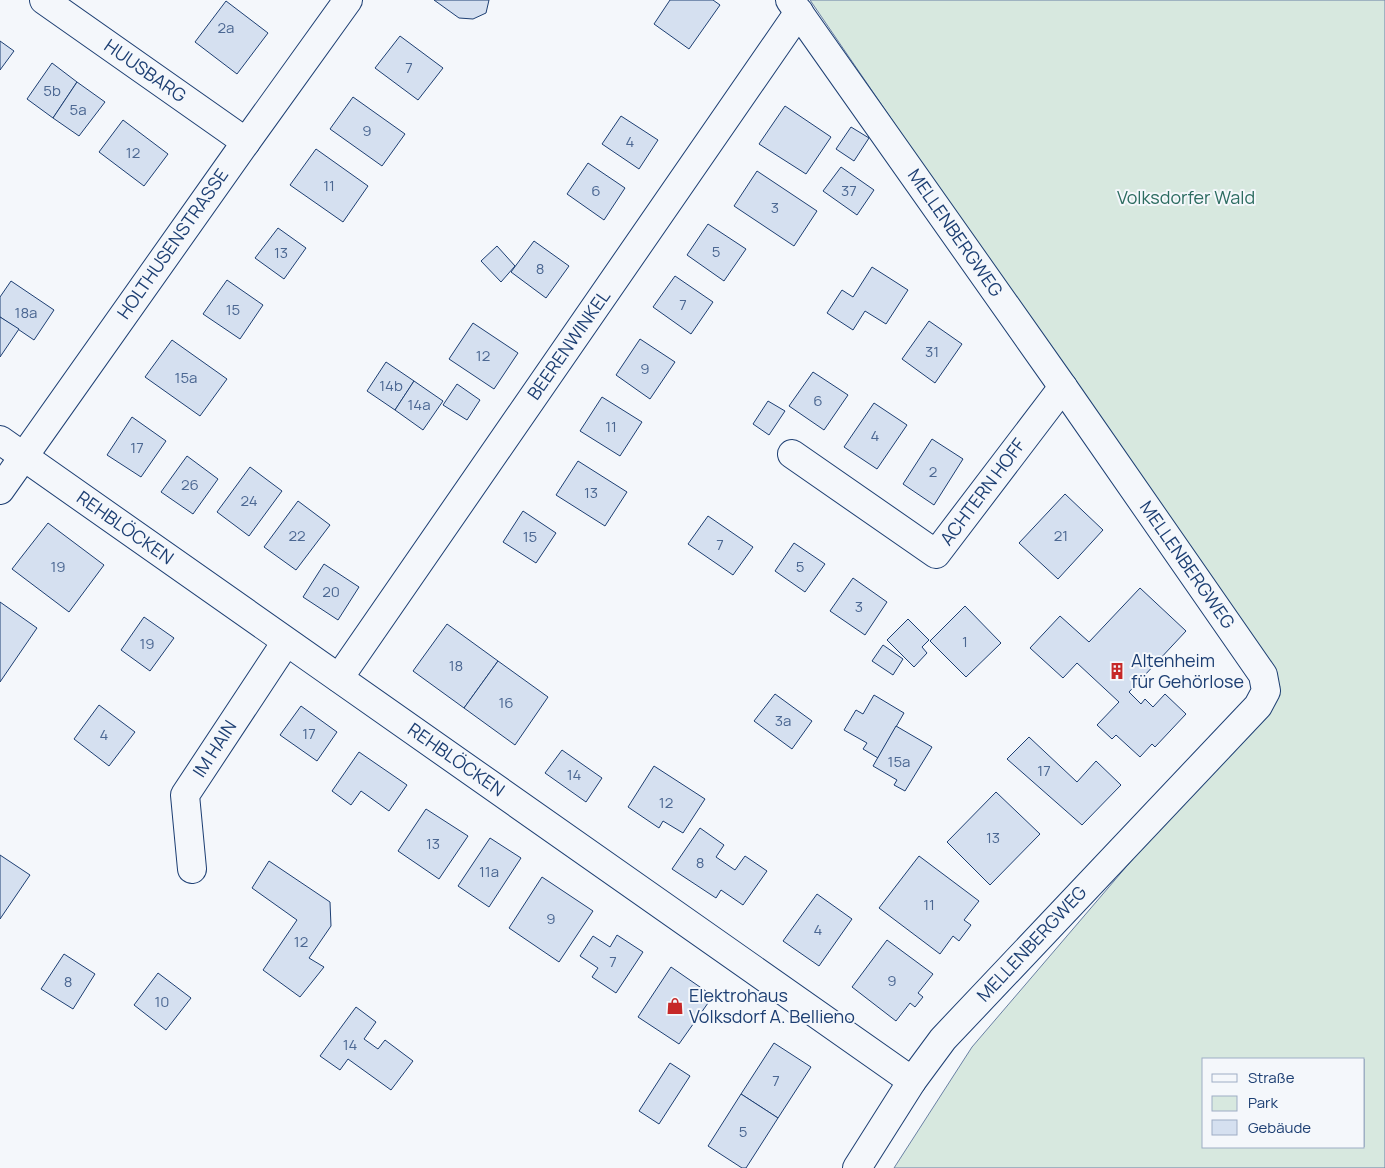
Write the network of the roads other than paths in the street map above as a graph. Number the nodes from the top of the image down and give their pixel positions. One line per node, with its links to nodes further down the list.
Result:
1 (44, 0): 4 (street, HUUSBARG)
2 (348, 0): 4 (street, HOLTHUSENSTRASSE)
3 (794, 6): 5 (street, MELLENBERGWEG); 11 (street, BEERENWINKEL)
4 (246, 142): 8 (street, HOLTHUSENSTRASSE)
5 (1063, 387): 7 (street, ACHTERN HOFF); 13 (street, MELLENBERGWEG)
6 (0, 440): 8 (street, REHBLÖCKEN)
7 (792, 454)
8 (24, 456): 9 (street, HOLTHUSENSTRASSE); 10 (street, REHBLÖCKEN)
9 (0, 490)
10 (286, 642): 11 (street, REHBLÖCKEN); 12 (street, IM HAIN)
11 (339, 678): 13 (street, REHBLÖCKEN)
12 (192, 869)
13 (912, 1081): 14 (street, MELLENBERGWEG)
14 (857, 1168)

